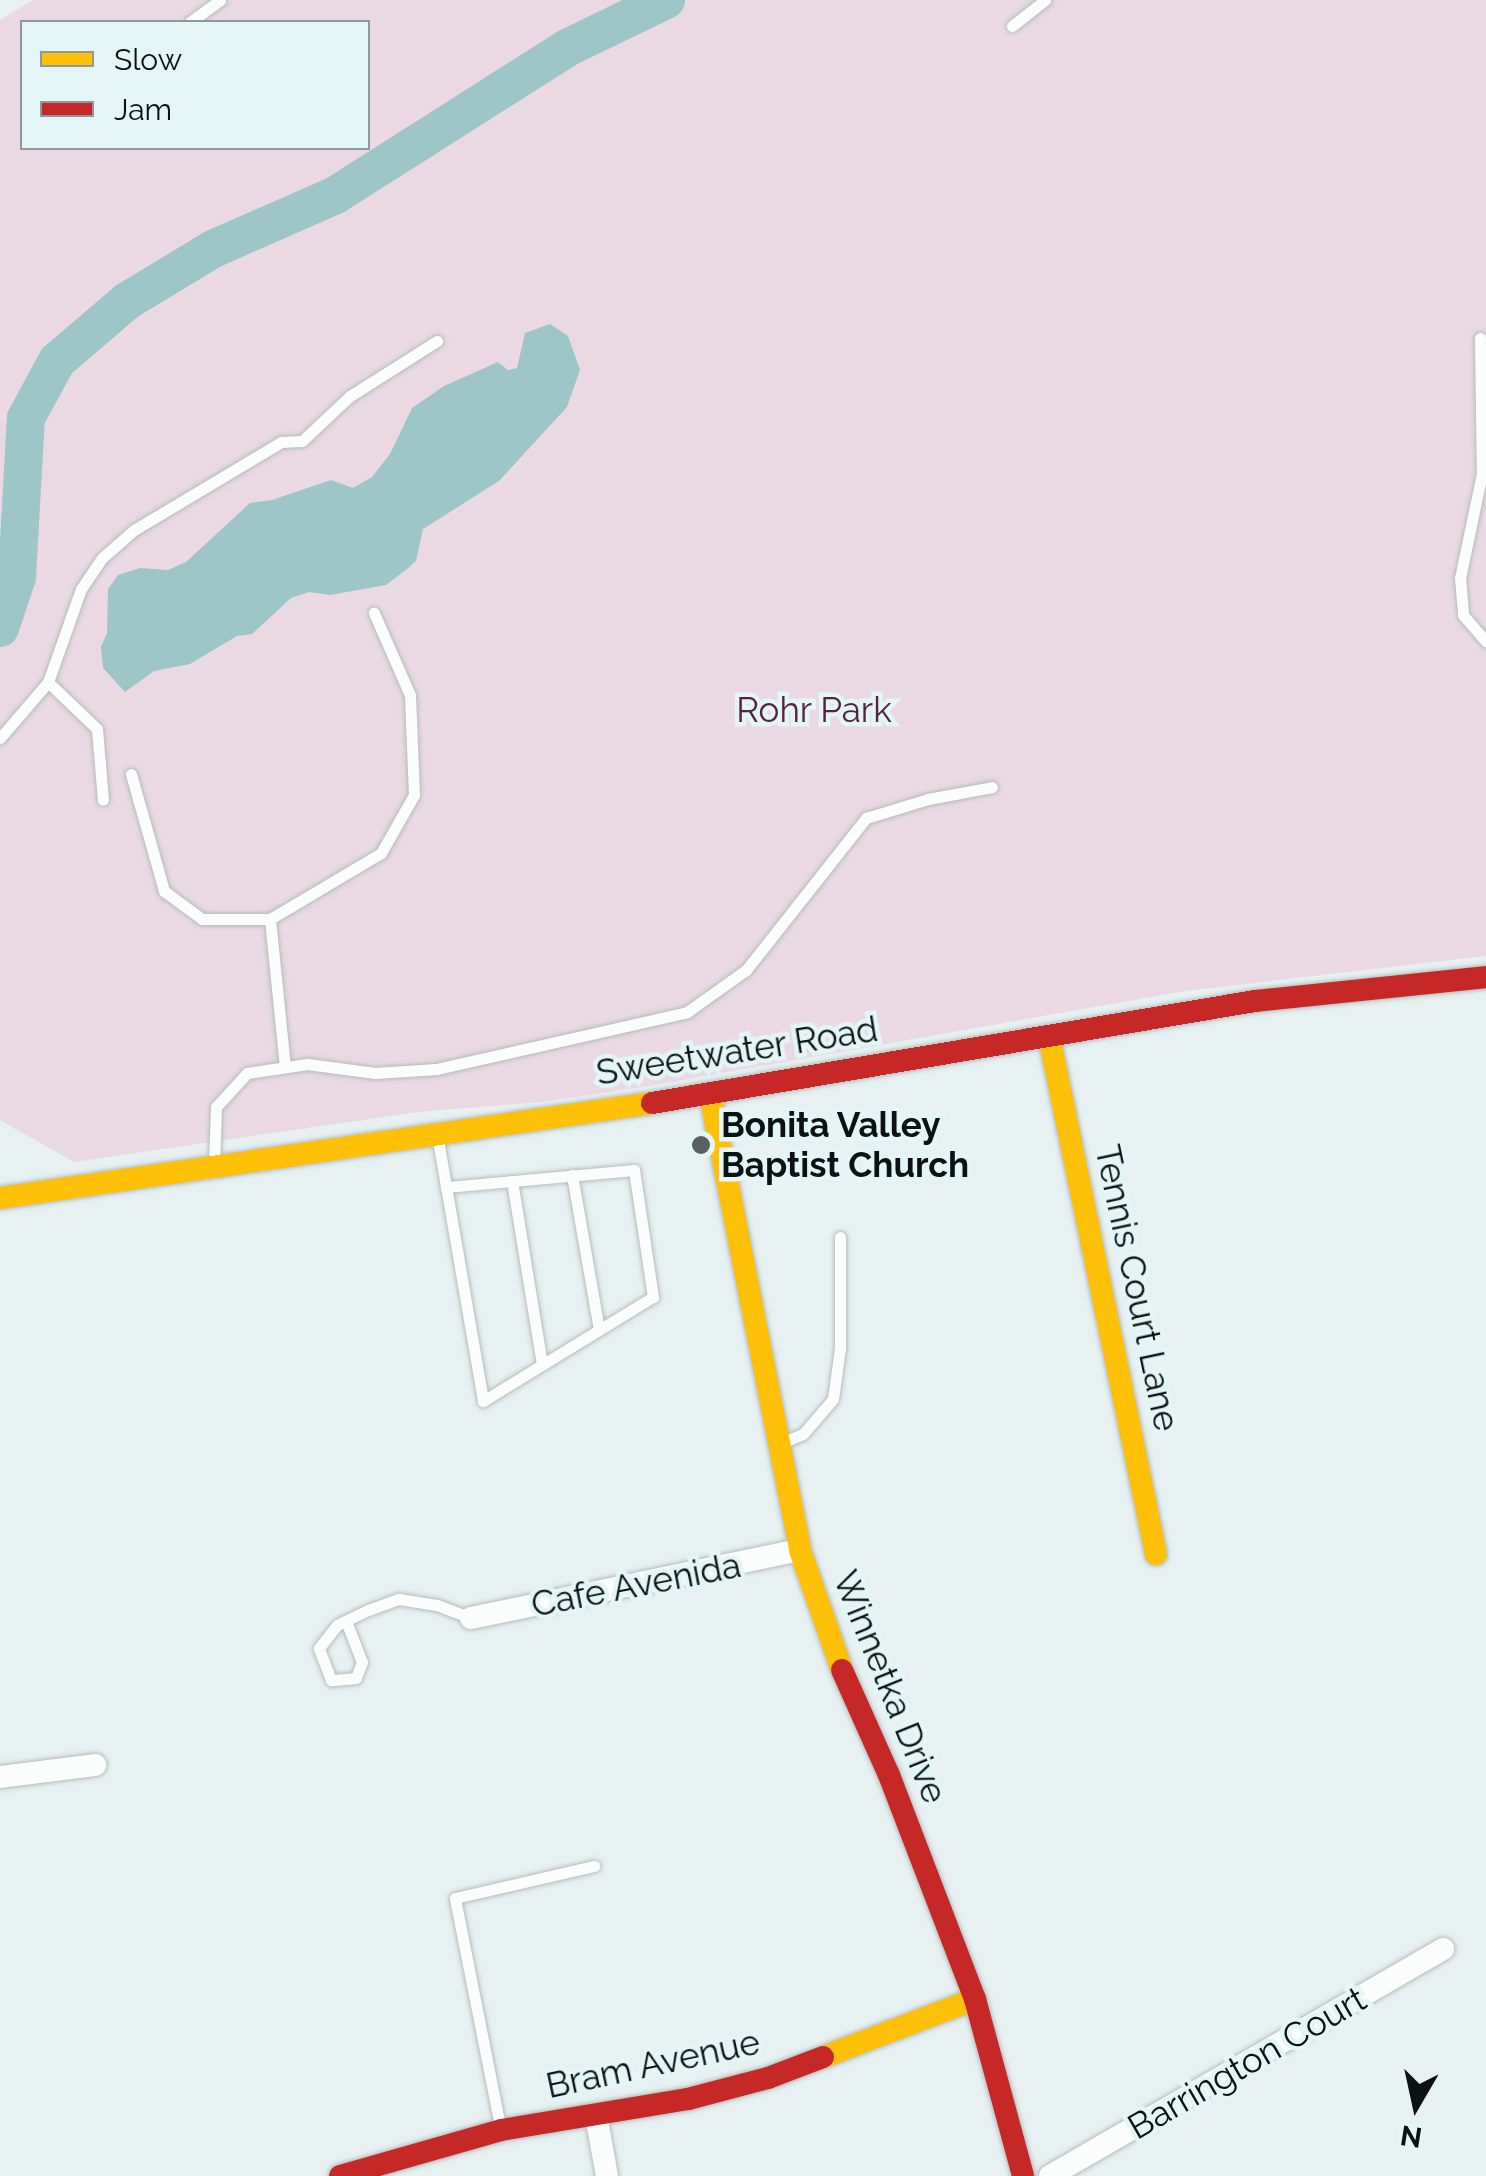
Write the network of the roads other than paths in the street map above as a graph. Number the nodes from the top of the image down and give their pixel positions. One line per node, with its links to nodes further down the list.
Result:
1 (220, 0): 3 (lane)
2 (1045, 0): 4 (lane)
3 (193, 20)
4 (1012, 26)
5 (1480, 338): 8 (lane)
6 (437, 341): 9 (lane)
7 (374, 613): 14 (lane)
8 (1486, 641)
9 (48, 682): 10 (lane); 13 (lane)
10 (0, 738)
11 (131, 774): 14 (lane)
12 (992, 787): 17 (lane)
13 (102, 800)
14 (270, 919): 17 (lane)
15 (1486, 977): 16 (street, Sweetwater Road)
16 (1049, 1036): 18 (street, Sweetwater Road); 30 (street, Tennis Court Lane)
17 (285, 1067): 20 (lane)
18 (710, 1094): 19 (street, Sweetwater Road); 28 (street, Winnetka Drive)
19 (437, 1134): 20 (street, Sweetwater Road); 23 (lane)
20 (214, 1165): 24 (street, Sweetwater Road)
21 (572, 1176): 22 (lane); 26 (lane); 26 (lane)
22 (512, 1181): 23 (lane); 27 (lane)
23 (446, 1187): 27 (lane)
24 (0, 1198)
25 (840, 1238): 28 (lane)
26 (599, 1330): 27 (lane)
27 (542, 1366)
28 (780, 1444): 29 (street, Winnetka Drive)
29 (800, 1550): 31 (street, Cafe Avenida); 37 (street, Winnetka Drive)
30 (1156, 1554)
31 (470, 1618): 32 (lane)
32 (346, 1621): 32 (lane)
33 (95, 1765): 34 (street)
34 (0, 1777)
35 (594, 1866): 39 (lane)
36 (1443, 1949): 43 (street, Barrington Court)
37 (975, 1999): 38 (street, Bram Avenue); 42 (street, Winnetka Drive)
38 (596, 2114): 39 (street, Bram Avenue); 41 (street)
39 (501, 2130): 40 (street, Bram Avenue)
40 (340, 2176)
41 (607, 2176)
42 (1023, 2176)
43 (1050, 2176)

